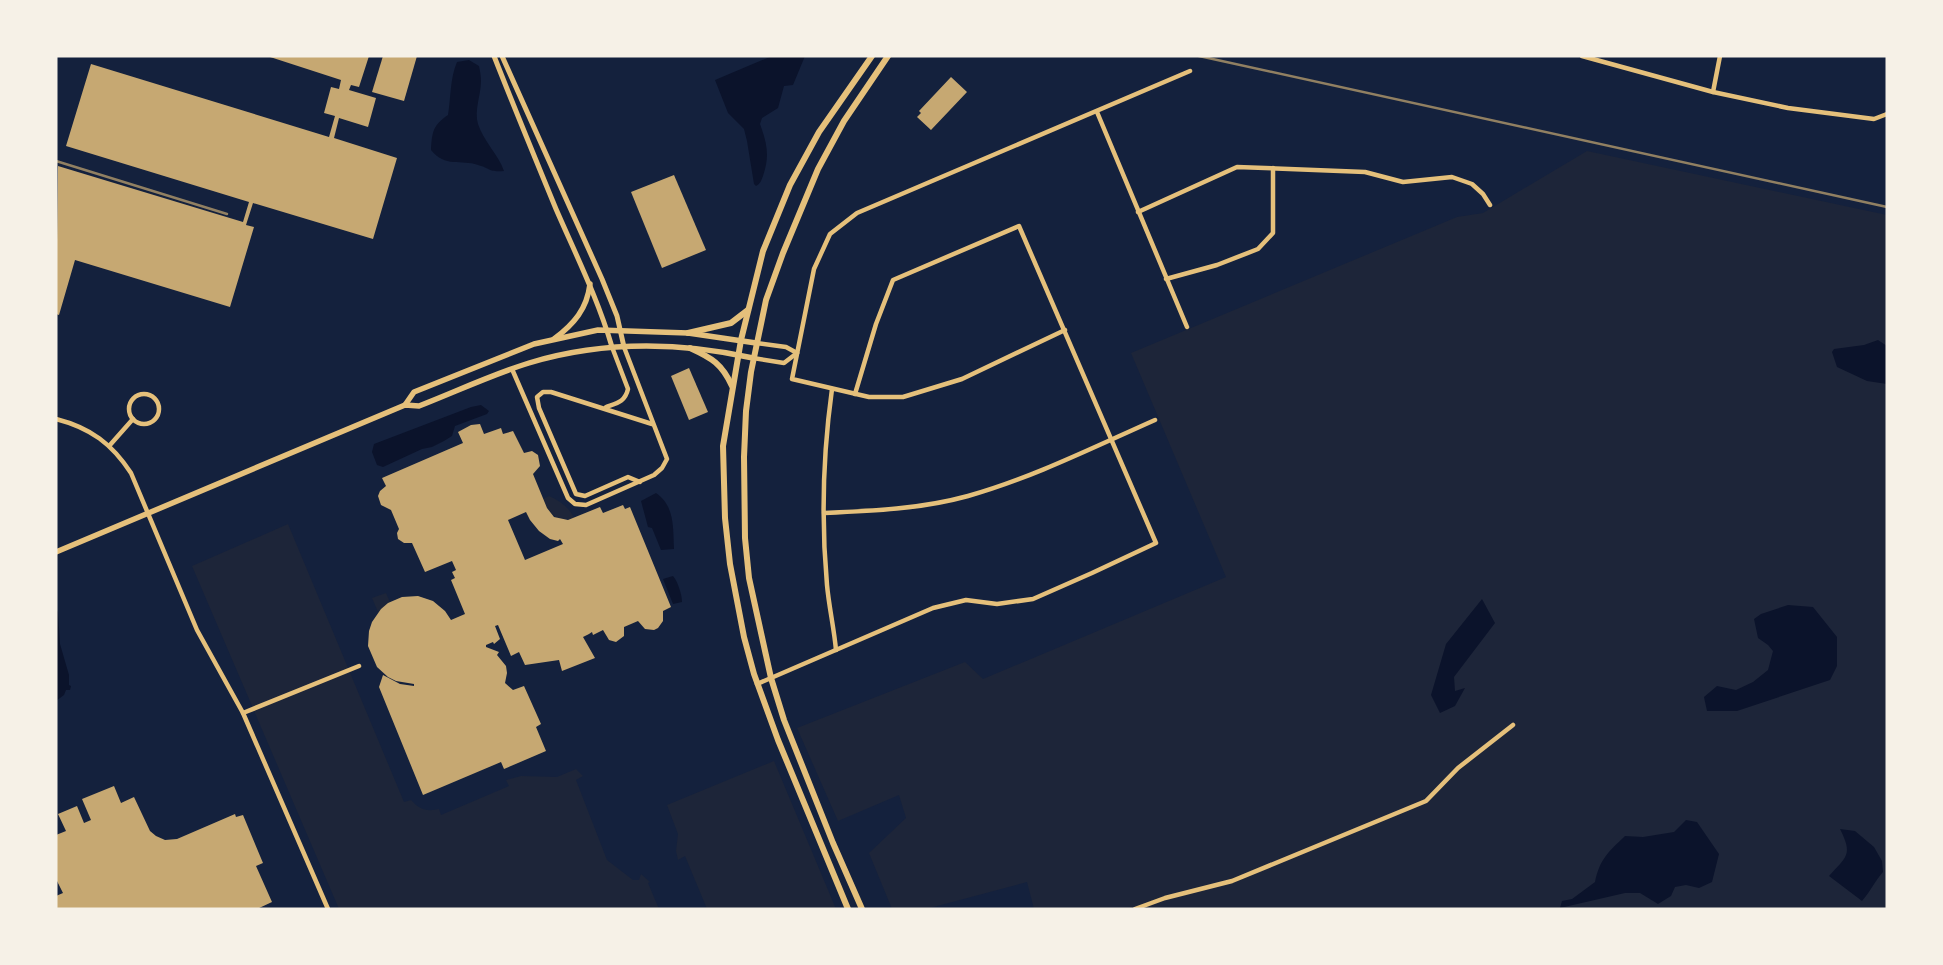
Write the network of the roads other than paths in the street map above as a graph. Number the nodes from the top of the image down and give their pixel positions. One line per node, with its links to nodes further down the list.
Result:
1 (494, 56): 15 (street)
2 (502, 56): 19 (street)
3 (872, 56): 16 (main road)
4 (888, 56): 24 (main road)
5 (1582, 56): 8 (street)
6 (1720, 56): 8 (street)
7 (1190, 71): 9 (street)
8 (1713, 92): 10 (street)
9 (1097, 112): 13 (street); 28 (street)
10 (1887, 114)
11 (1273, 168): 12 (street); 13 (street); 14 (street)
12 (1490, 205)
13 (1138, 212): 14 (street)
14 (1166, 279): 17 (street)
15 (590, 284): 18 (street); 22 (main road)
16 (748, 310): 21 (main road); 23 (main road)
17 (1187, 327)
18 (607, 330): 19 (main road); 22 (main road); 25 (street)
19 (620, 330): 21 (main road); 26 (street)
20 (1064, 330): 34 (street); 34 (street); 41 (street)
21 (688, 333): 23 (main road)
22 (553, 340): 35 (main road)
23 (741, 340): 24 (main road); 29 (main road)
24 (756, 343): 28 (street); 30 (main road)
25 (612, 347): 26 (main road); 31 (main road); 36 (street)
26 (624, 347): 27 (main road); 40 (street)
27 (690, 348): 29 (main road); 32 (main road)
28 (797, 353): 30 (street); 33 (street)
29 (738, 355): 30 (main road); 32 (main road)
30 (753, 358): 49 (main road)
31 (512, 369): 35 (main road); 43 (street)
32 (732, 388): 50 (main road)
33 (832, 389): 34 (street); 45 (street)
34 (855, 394)
35 (405, 405): 44 (main road)
36 (605, 408): 40 (street); 43 (street)
37 (133, 418): 37 (street); 42 (street)
38 (56, 419): 42 (street)
39 (1155, 420): 41 (street)
40 (652, 424): 43 (street)
41 (1112, 439): 45 (street); 47 (street)
42 (110, 445): 44 (street)
43 (640, 482)
44 (148, 513): 46 (main road); 51 (street)
45 (824, 513): 47 (street)
46 (56, 552)
47 (836, 650): 49 (street)
48 (359, 666): 51 (street)
49 (772, 678): 50 (street); 55 (main road)
50 (757, 684): 54 (main road)
51 (243, 713): 53 (street)
52 (1513, 725): 56 (street)
53 (328, 909)
54 (848, 909)
55 (862, 909)
56 (1135, 909)

